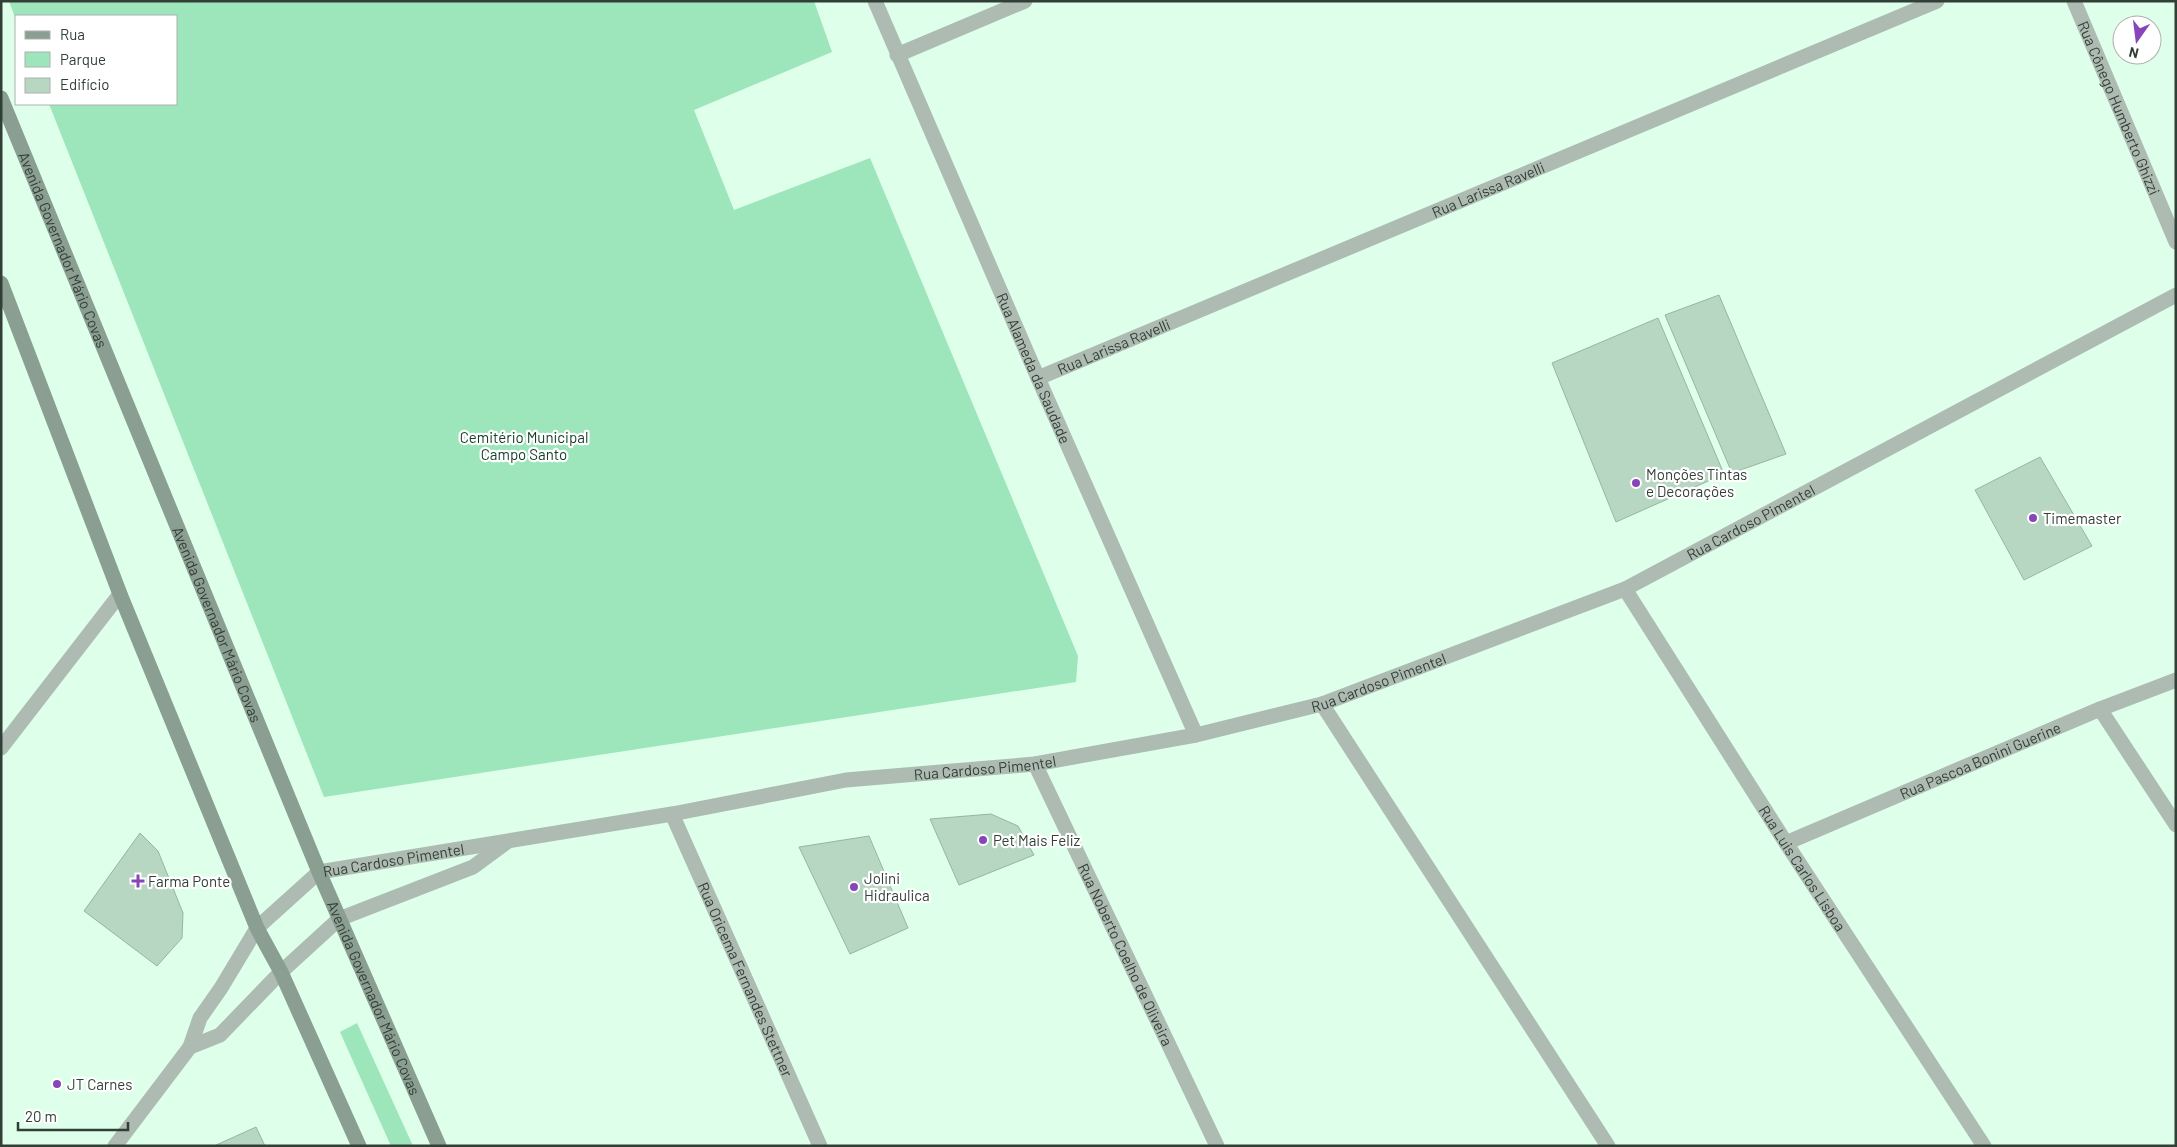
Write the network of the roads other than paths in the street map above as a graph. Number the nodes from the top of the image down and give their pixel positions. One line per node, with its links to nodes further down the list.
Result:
1 (875, 1): 5 (street, Rua Alameda da Saudade)
2 (1024, 1): 5 (street)
3 (1938, 1): 10 (street, Rua Larissa Ravelli)
4 (2074, 1): 7 (street, Rua Cônego Humberto Ghizzi)
5 (897, 55): 10 (street, Rua Alameda da Saudade)
6 (1, 98): 23 (main road, Avenida Governador Mário Covas)
7 (2176, 242)
8 (1, 283): 12 (main road)
9 (2176, 295): 11 (street, Rua Cardoso Pimentel)
10 (1038, 378): 16 (street, Rua Alameda da Saudade)
11 (1624, 589): 14 (street, Rua Cardoso Pimentel); 22 (street, Rua Luis Carlos Lisboa)
12 (120, 594): 17 (street); 25 (main road)
13 (2176, 680): 15 (street, Rua Pascoa Bonini Guerine)
14 (1322, 704): 16 (street, Rua Cardoso Pimentel); 33 (street)
15 (2100, 708): 20 (street); 22 (street, Rua Pascoa Bonini Guerine)
16 (1196, 734): 18 (street, Rua Cardoso Pimentel)
17 (1, 748)
18 (1035, 764): 19 (street, Rua Cardoso Pimentel); 32 (street, Rua Noberto Coelho de Oliveira)
19 (672, 814): 21 (street, Rua Cardoso Pimentel); 31 (street, Rua Oricema Fernandes Stettner)
20 (2176, 824)
21 (508, 841): 23 (street, Rua Cardoso Pimentel); 24 (street, Rua Cardoso Pimentel)
22 (1786, 843): 34 (street, Rua Luis Carlos Lisboa)
23 (319, 872): 24 (main road, Avenida Governador Mário Covas); 25 (street, Rua Cardoso Pimentel)
24 (339, 919): 26 (street, Rua Cardoso Pimentel); 30 (main road, Avenida Governador Mário Covas)
25 (257, 928): 26 (main road); 27 (street, Rua Cardoso Pimentel)
26 (281, 972): 27 (street, Rua Cardoso Pimentel); 29 (main road)
27 (190, 1047): 28 (street, Rua Cardoso Pimentel)
28 (115, 1146)
29 (360, 1146)
30 (440, 1146)
31 (820, 1146)
32 (1217, 1146)
33 (1608, 1146)
34 (1984, 1146)

